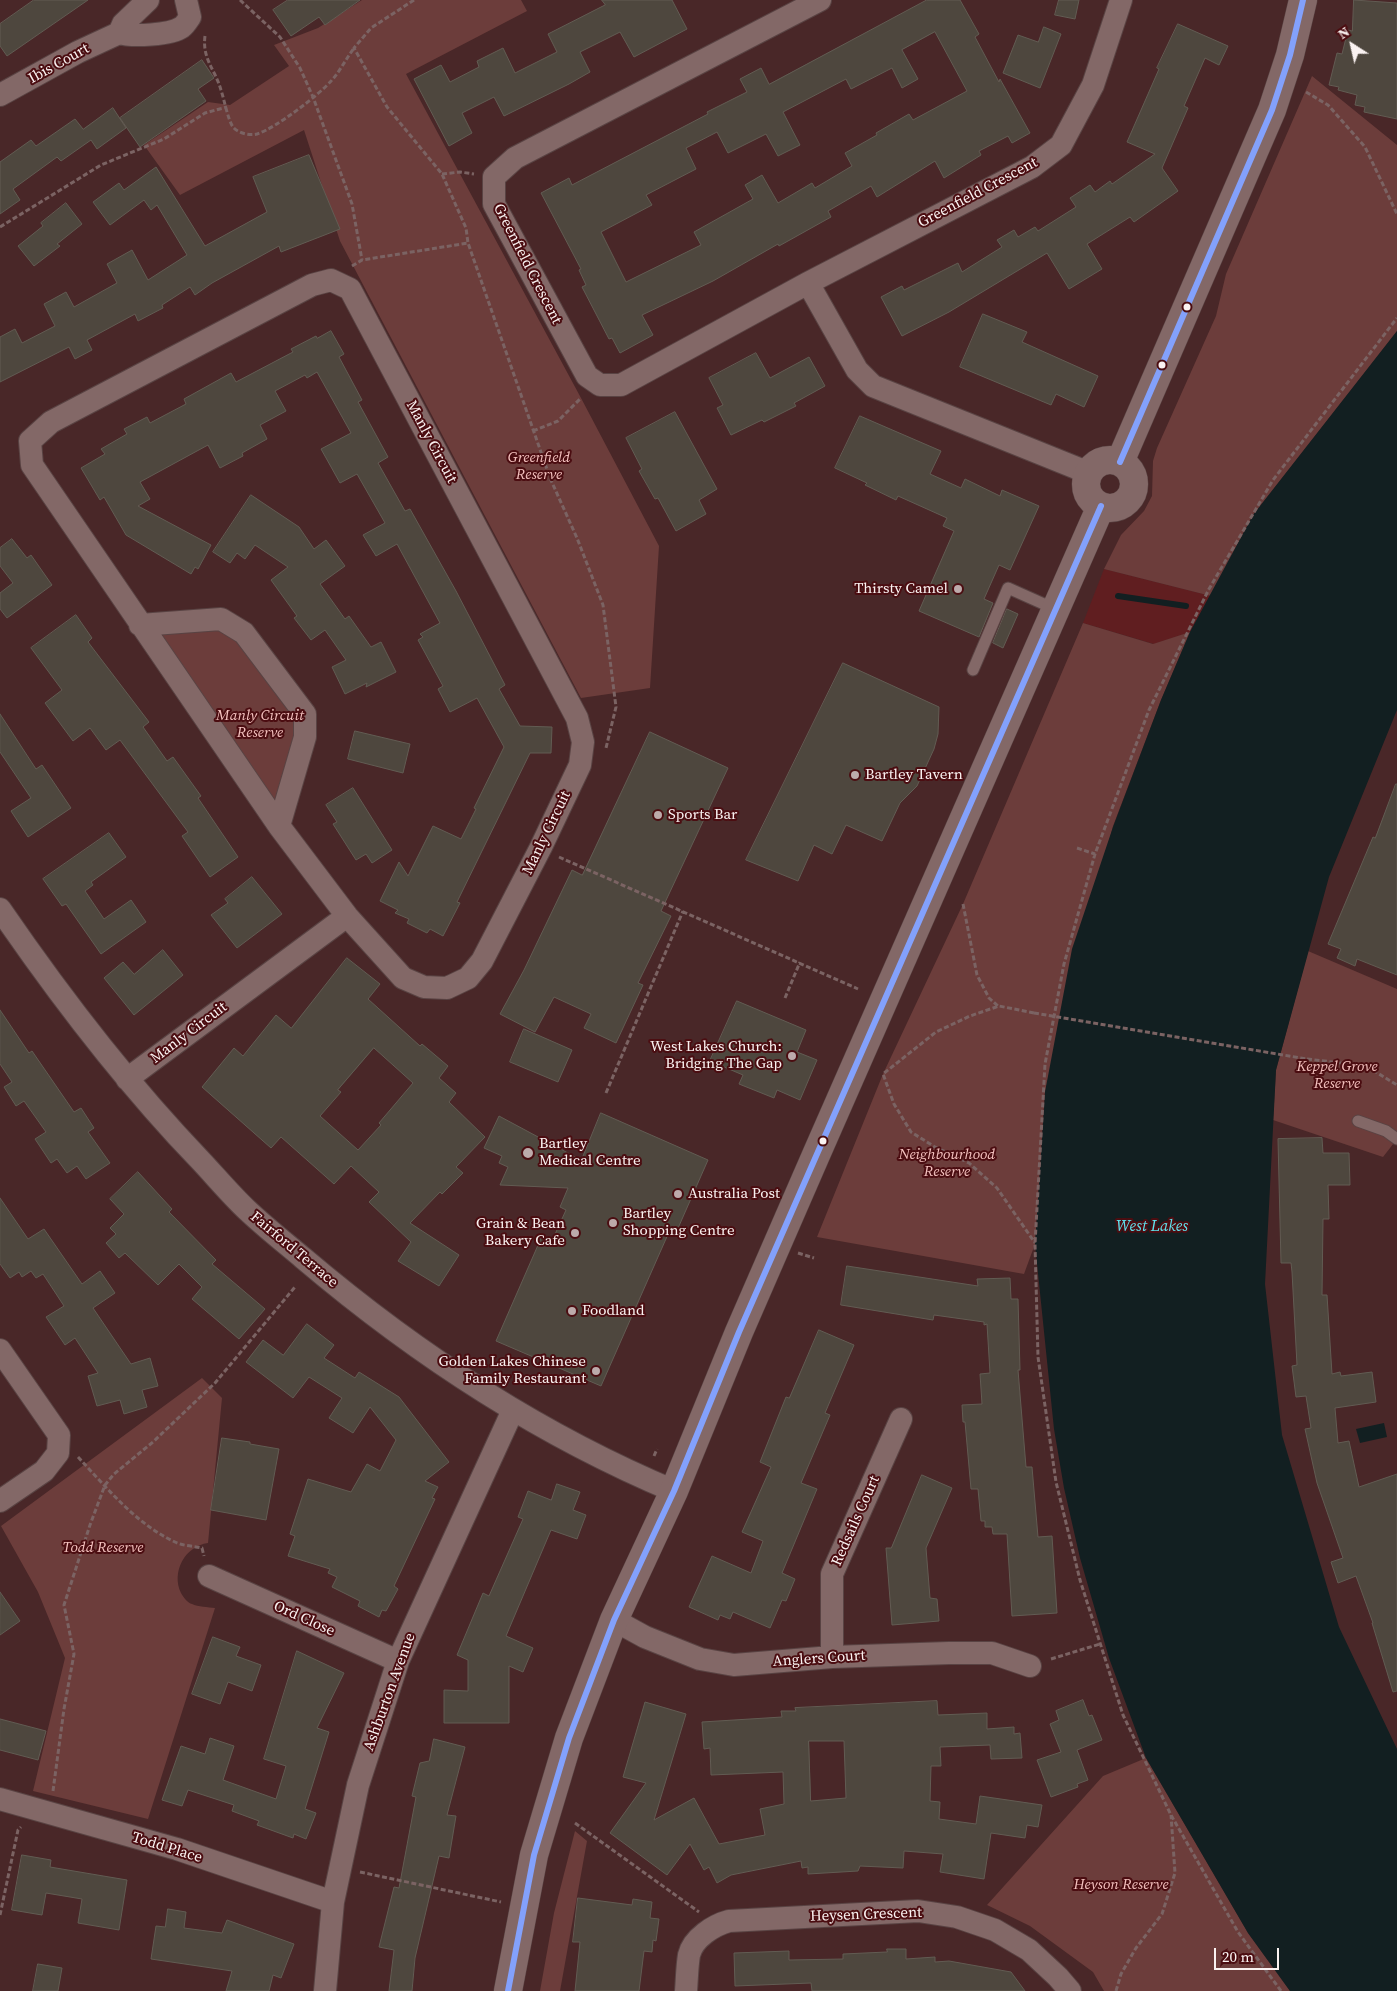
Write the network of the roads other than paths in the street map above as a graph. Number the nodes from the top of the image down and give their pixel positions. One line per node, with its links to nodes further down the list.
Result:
1 (148, 0): 6 (street, Ibis Court)
2 (186, 0): 6 (street, Ibis Court)
3 (820, 0): 8 (street, Greenfield Crescent)
4 (1121, 0): 8 (street, Greenfield Crescent)
5 (1303, 0): 9 (street)
6 (119, 33): 7 (street, Ibis Court)
7 (0, 95)
8 (808, 283): 10 (street)
9 (1120, 462): 10 (street); 11 (street)
10 (1089, 473): 11 (street)
11 (1100, 506): 12 (street)
12 (1056, 609): 14 (lane); 24 (street)
13 (140, 625): 15 (street, Manly Circuit); 15 (street); 17 (street, Manly Circuit)
14 (973, 670)
15 (279, 826): 17 (street, Manly Circuit)
16 (1, 914): 18 (street, Fairford Terrace)
17 (347, 916): 18 (street, Manly Circuit)
18 (127, 1079): 22 (street, Fairford Terrace)
19 (1358, 1121): 20 (lane)
20 (1397, 1139)
21 (0, 1350): 25 (street)
22 (513, 1410): 24 (street, Fairford Terrace); 29 (street, Ashburton Avenue)
23 (901, 1419): 28 (street, Redsails Court)
24 (674, 1491): 27 (street)
25 (0, 1501)
26 (209, 1576): 29 (street, Ord Close)
27 (614, 1620): 28 (street, Anglers Court); 34 (street)
28 (832, 1657): 30 (street, Anglers Court)
29 (398, 1661): 32 (street, Ashburton Avenue)
30 (1030, 1666)
31 (0, 1799): 32 (street, Todd Place)
32 (333, 1902): 33 (street, Ashburton Avenue)
33 (325, 1991)
34 (508, 1991)
35 (686, 1991): 36 (street, Heysen Crescent)
36 (1070, 1991)

